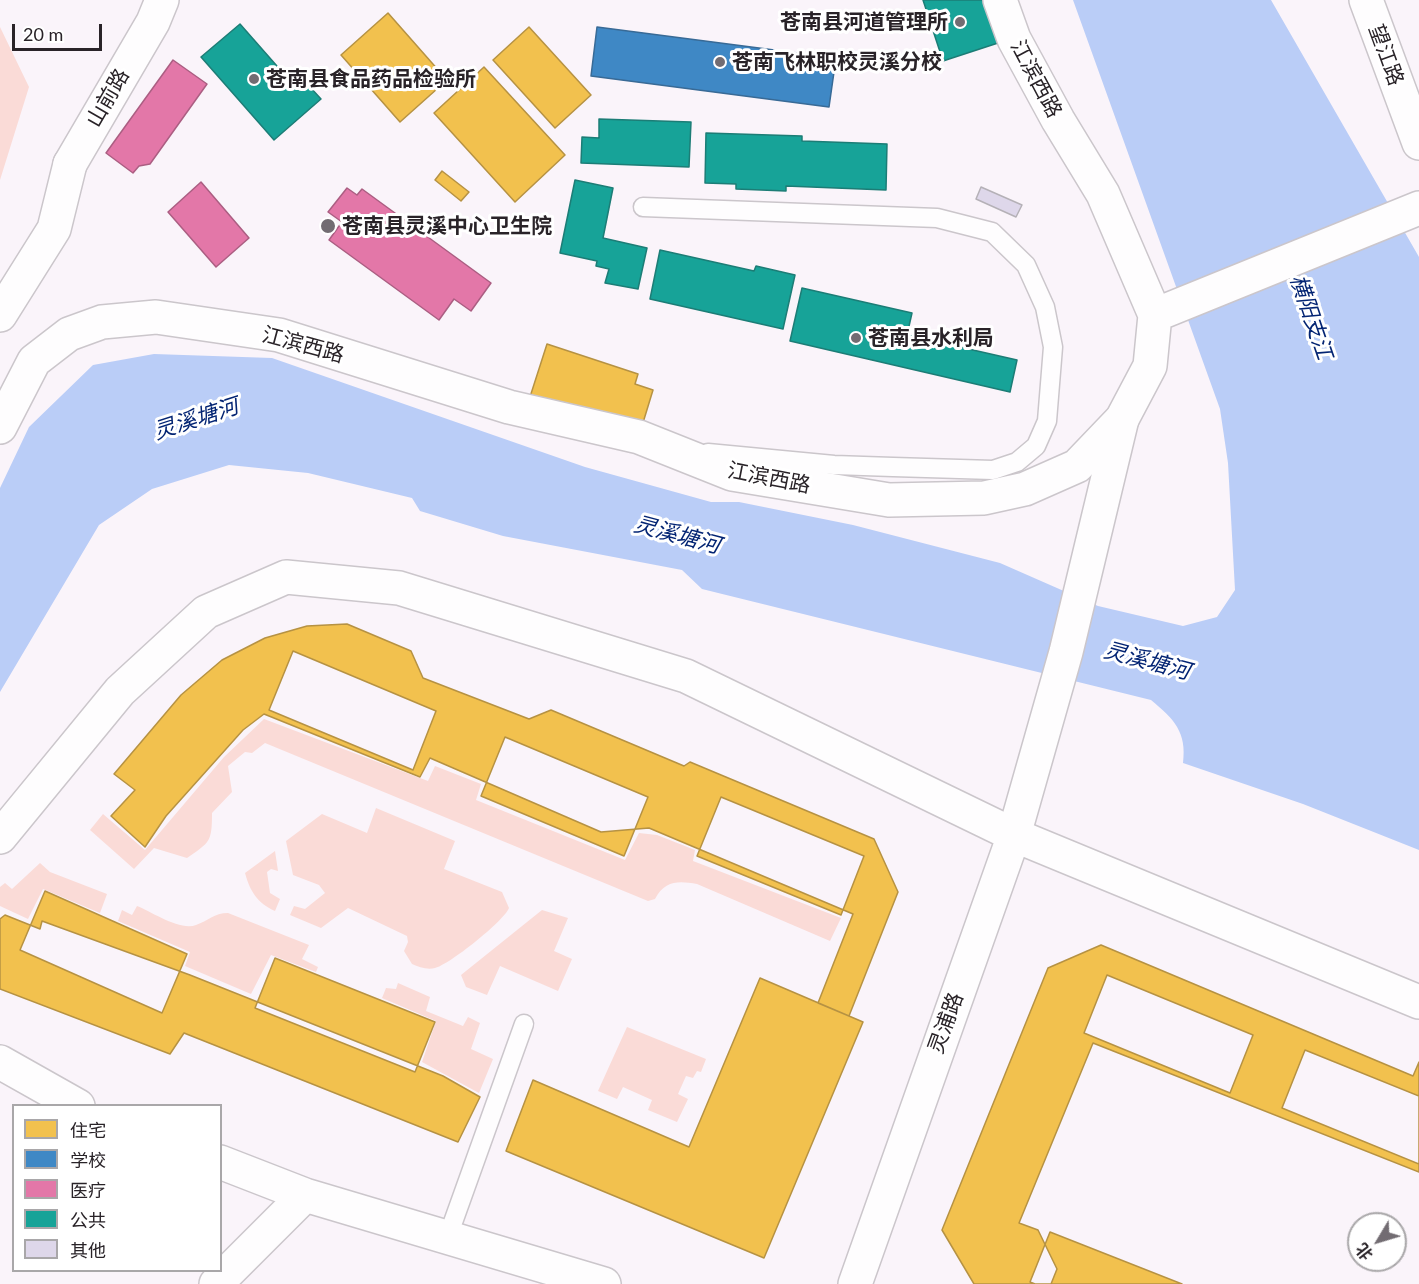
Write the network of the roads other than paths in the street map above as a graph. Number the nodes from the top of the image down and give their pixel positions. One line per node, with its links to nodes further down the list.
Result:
1 (162, 0): 7 (street, 山前路)
2 (1000, 0): 8 (street, 江滨西路)
3 (1366, 0): 4 (street, 望江路)
4 (1419, 143)
5 (643, 207): 11 (lane)
6 (1408, 212): 8 (street)
7 (0, 315)
8 (1155, 315): 9 (street, 江滨西路)
9 (1122, 419): 11 (street, 江滨西路); 12 (street, 灵浦路)
10 (0, 427): 11 (street, 江滨西路)
11 (639, 437)
12 (1014, 835): 13 (street); 14 (street); 23 (street, 灵浦路)
13 (0, 837)
14 (1419, 1002)
15 (524, 1024): 20 (lane)
16 (0, 1062): 17 (street)
17 (74, 1104)
18 (222, 1163): 19 (street)
19 (305, 1195): 20 (street); 21 (street)
20 (447, 1239): 22 (street)
21 (216, 1284)
22 (604, 1284)
23 (855, 1284)

